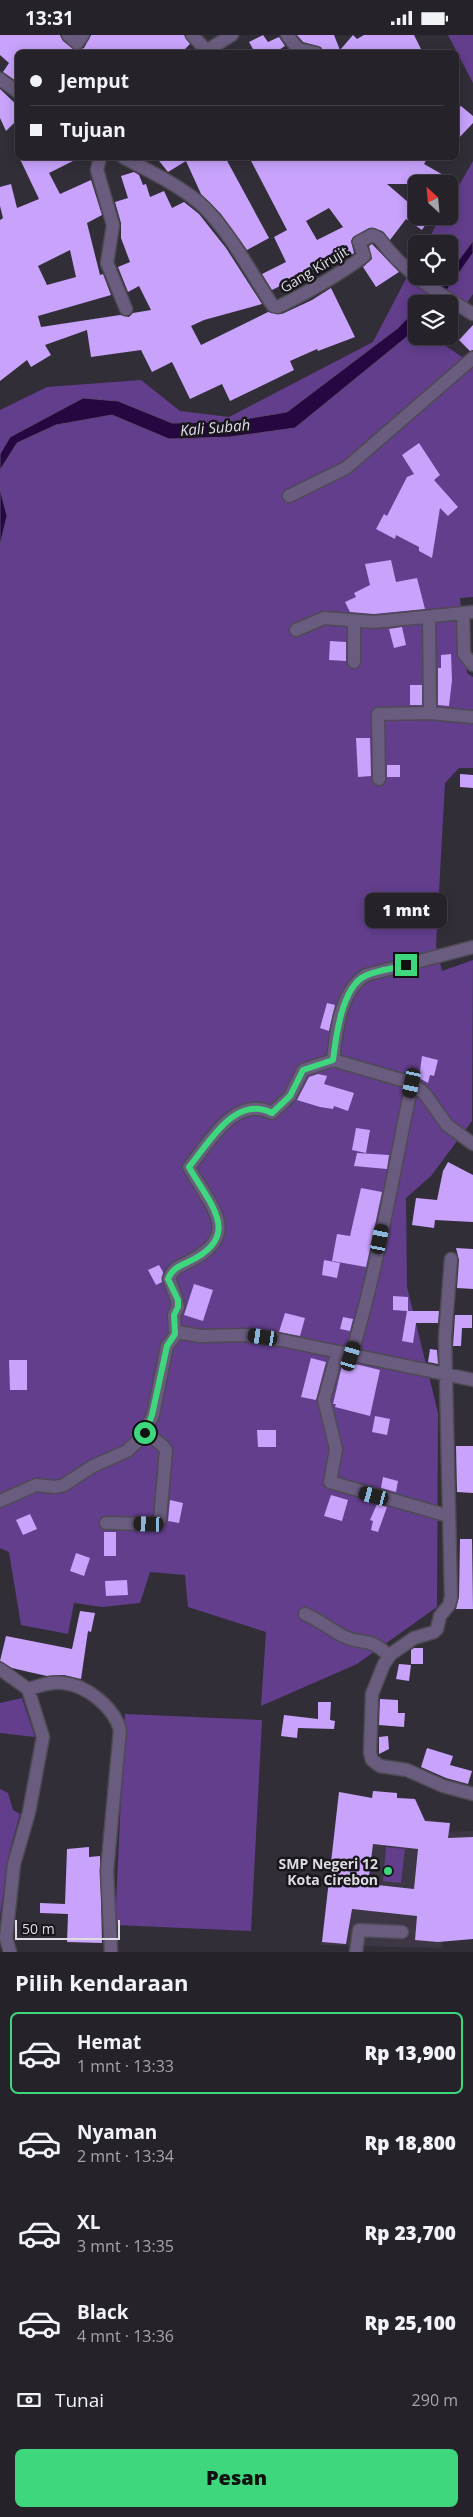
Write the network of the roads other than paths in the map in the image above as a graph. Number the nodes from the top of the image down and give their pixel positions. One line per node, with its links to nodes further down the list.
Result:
1 (68, 35): 2 (street)
2 (83, 35)
3 (192, 35): 6 (street)
4 (232, 35): 7 (street)
5 (287, 35): 8 (street)
6 (204, 50)
7 (207, 50)
8 (302, 50)
9 (0, 79): 10 (street)
10 (15, 90)
11 (99, 160): 13 (street)
12 (128, 160): 14 (street, Gang Kirujit)
13 (126, 309)
14 (473, 314)
15 (473, 358): 16 (street)
16 (289, 496)
17 (468, 613): 18 (street); 22 (street)
18 (429, 617): 19 (street); 23 (street)
19 (354, 621): 20 (street); 21 (street)
20 (296, 630)
21 (354, 661)
22 (473, 665)
23 (430, 713): 24 (street); 25 (street)
24 (473, 717)
25 (379, 779)
26 (473, 947): 27 (street)
27 (333, 1060): 28 (street); 31 (street)
28 (412, 1083): 29 (street); 33 (street)
29 (473, 1144)
30 (451, 1259): 34 (street)
31 (175, 1334): 32 (street); 36 (street)
32 (337, 1353): 33 (street); 38 (street)
33 (351, 1356): 34 (street)
34 (446, 1376): 35 (street); 38 (street)
35 (473, 1380)
36 (145, 1433): 37 (street); 39 (street)
37 (0, 1501)
38 (449, 1516): 41 (street)
39 (106, 1523)
40 (305, 1614): 41 (street)
41 (389, 1656): 44 (street)
42 (0, 1669): 43 (street)
43 (28, 1689): 46 (street); 47 (street)
44 (473, 1793)
45 (402, 1933): 48 (street)
46 (10, 1952)
47 (111, 1952)
48 (356, 1952)

